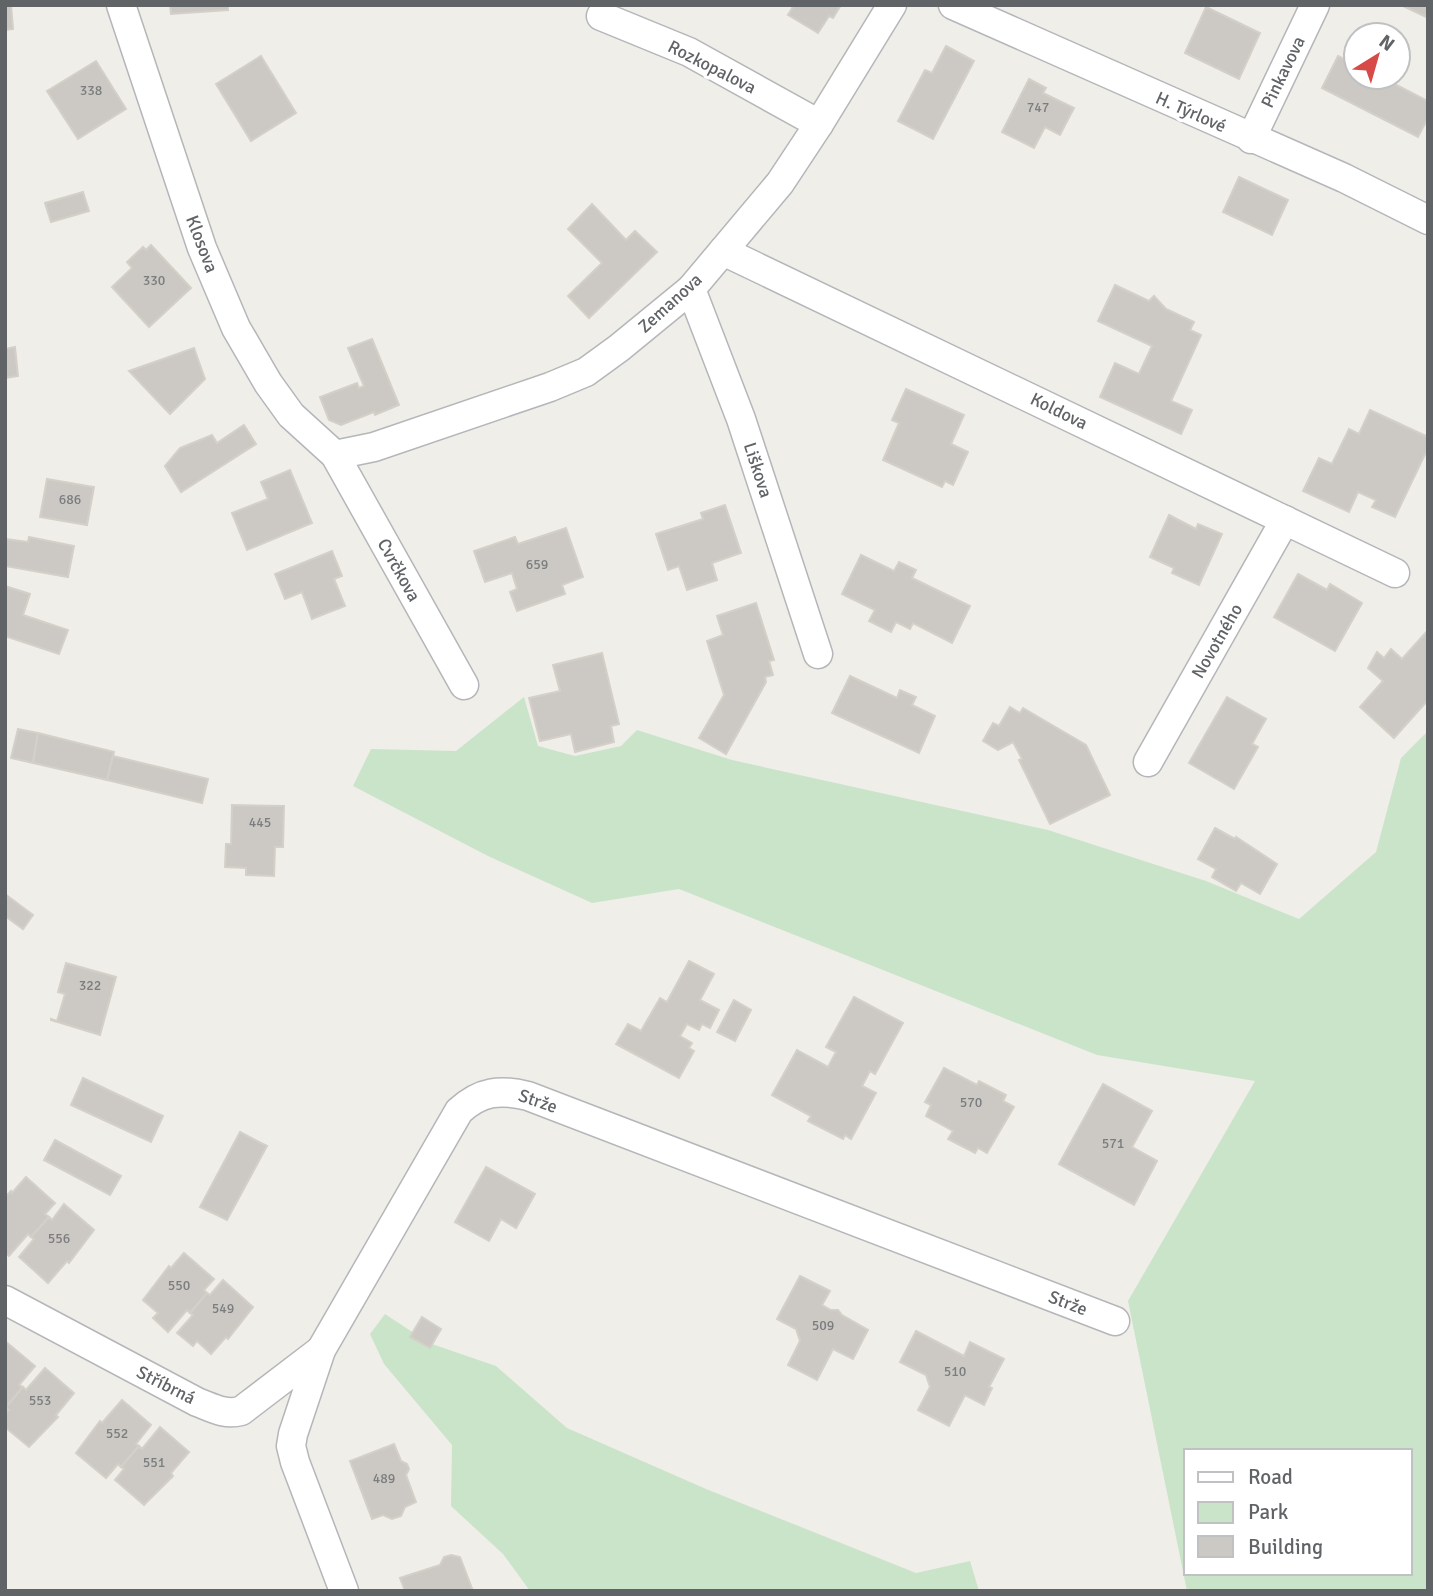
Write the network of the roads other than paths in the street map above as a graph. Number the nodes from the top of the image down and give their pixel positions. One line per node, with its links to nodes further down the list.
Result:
1 (121, 5): 11 (street, Klosova)
2 (892, 5): 6 (street, Zemanova)
3 (953, 5): 7 (street, H. Týrlové)
4 (1315, 5): 7 (street, Pinkavova)
5 (601, 16): 6 (street, Rozkopalova)
6 (819, 124): 9 (street, Zemanova)
7 (1251, 139): 8 (street, H. Týrlové)
8 (1428, 220)
9 (723, 251): 10 (street, Zemanova); 12 (street, Koldova)
10 (691, 289): 11 (street, Zemanova); 14 (street, Liškova)
11 (335, 454): 15 (street, Cvrčkova)
12 (1286, 520): 13 (street, Koldova); 16 (street, Novotného)
13 (1395, 573)
14 (818, 654)
15 (464, 685)
16 (1148, 762)
17 (5, 1300): 19 (street, Stříbrná)
18 (1115, 1321): 19 (street, Strže)
19 (321, 1350): 20 (street, Strže)
20 (344, 1591)

